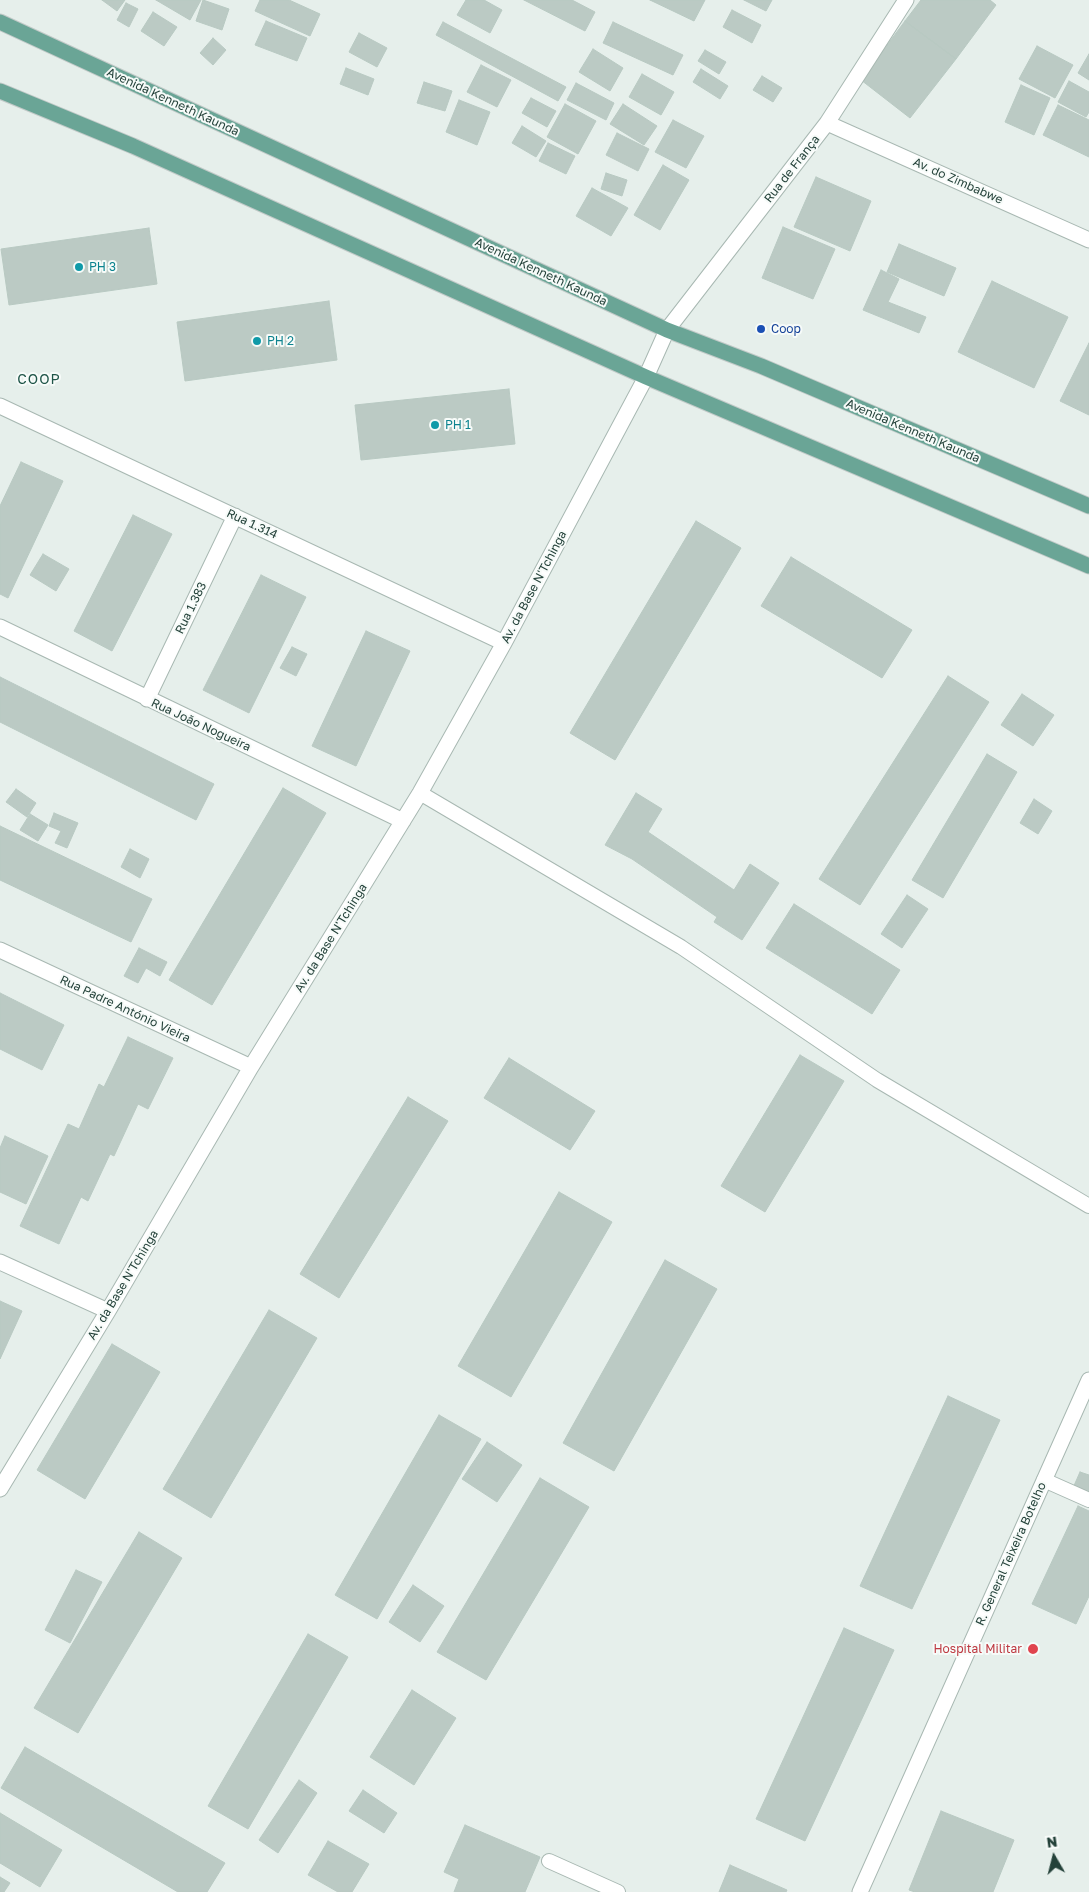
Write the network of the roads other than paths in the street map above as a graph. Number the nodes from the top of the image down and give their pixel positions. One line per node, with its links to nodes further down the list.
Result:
1 (906, 0): 4 (street, Rua de França)
2 (0, 22): 6 (main road, Avenida Kenneth Kaunda)
3 (0, 91): 7 (main road)
4 (827, 123): 5 (street, Av. do Zimbabwe); 6 (street, Rua de França)
5 (1089, 240)
6 (667, 330): 7 (street, Rua de França); 9 (main road, Avenida Kenneth Kaunda)
7 (646, 378): 11 (main road); 13 (street, Av. da Base N'Tchinga)
8 (0, 406): 10 (street, Rua 1.314)
9 (1089, 506)
10 (236, 516): 13 (street, Rua 1.314); 14 (street, Rua 1.383)
11 (1089, 566)
12 (0, 627): 14 (street, Rua João Nogueira)
13 (504, 643): 15 (street, Av. da Base N'Tchinga)
14 (147, 699): 16 (street, Rua João Nogueira)
15 (420, 793): 16 (street, Av. da Base N'Tchinga); 19 (lane)
16 (403, 821): 18 (street, Av. da Base N'Tchinga)
17 (0, 950): 18 (street, Rua Padre António Vieira)
18 (251, 1067): 21 (street, Av. da Base N'Tchinga)
19 (1089, 1206)
20 (0, 1262): 21 (street)
21 (108, 1311): 24 (street, Av. da Base N'Tchinga)
22 (1089, 1380): 23 (street, R. General Teixeira Botelho)
23 (1044, 1480): 25 (lane); 28 (street, R. General Teixeira Botelho)
24 (0, 1489)
25 (1089, 1500)
26 (549, 1862): 27 (lane)
27 (618, 1892)
28 (860, 1892)

